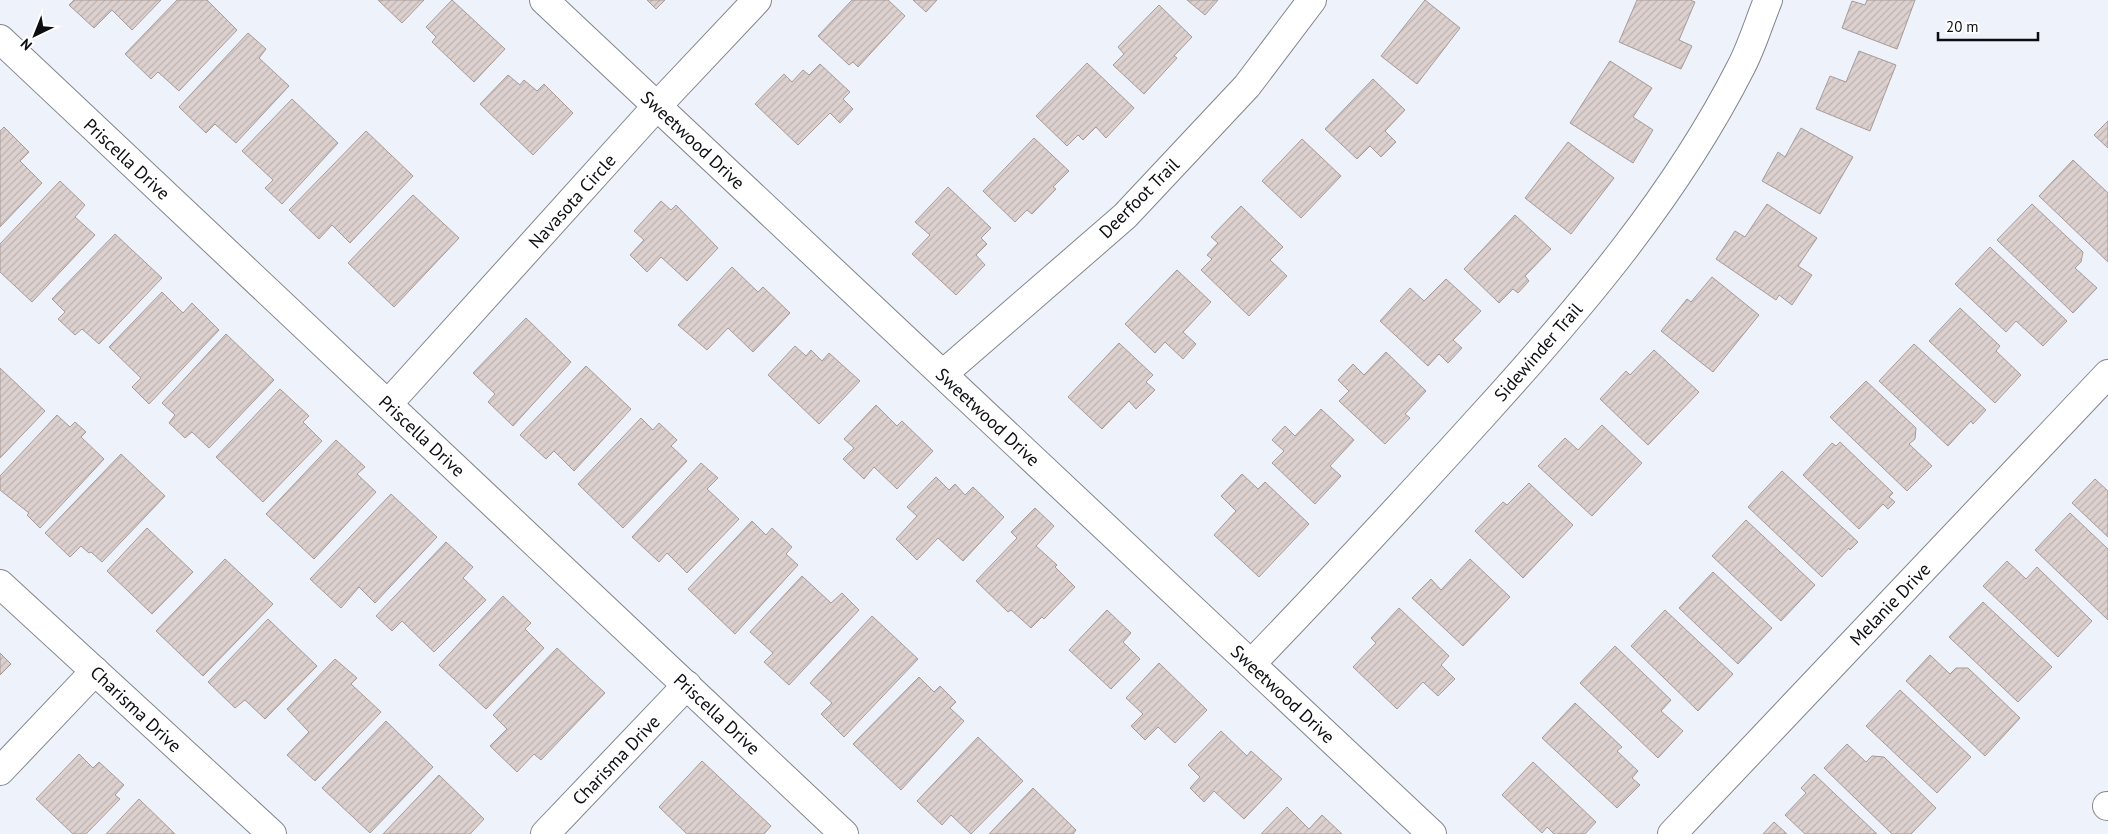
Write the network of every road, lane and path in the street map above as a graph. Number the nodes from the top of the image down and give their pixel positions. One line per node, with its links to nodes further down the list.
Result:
1 (544, 0): 6 (street, Sweetwood Drive)
2 (757, 0): 6 (street, Navasota Circle)
3 (1312, 0): 7 (street, Deerfoot Trail)
4 (1768, 0): 11 (street, Sidewinder Trail)
5 (0, 39): 9 (street, Priscella Drive)
6 (657, 106): 7 (street, Sweetwood Drive); 9 (street, Navasota Circle)
7 (942, 374): 11 (street, Sweetwood Drive)
8 (2108, 374): 19 (street, Melanie Drive)
9 (388, 404): 13 (street, Priscella Drive)
10 (0, 584): 12 (street, Charisma Drive)
11 (1251, 664): 18 (street, Sweetwood Drive)
12 (95, 671): 14 (street); 15 (street, Charisma Drive)
13 (687, 685): 16 (street, Charisma Drive); 17 (street, Priscella Drive)
14 (0, 771)
15 (272, 834)
16 (545, 834)
17 (844, 834)
18 (1432, 834)
19 (1672, 834)

